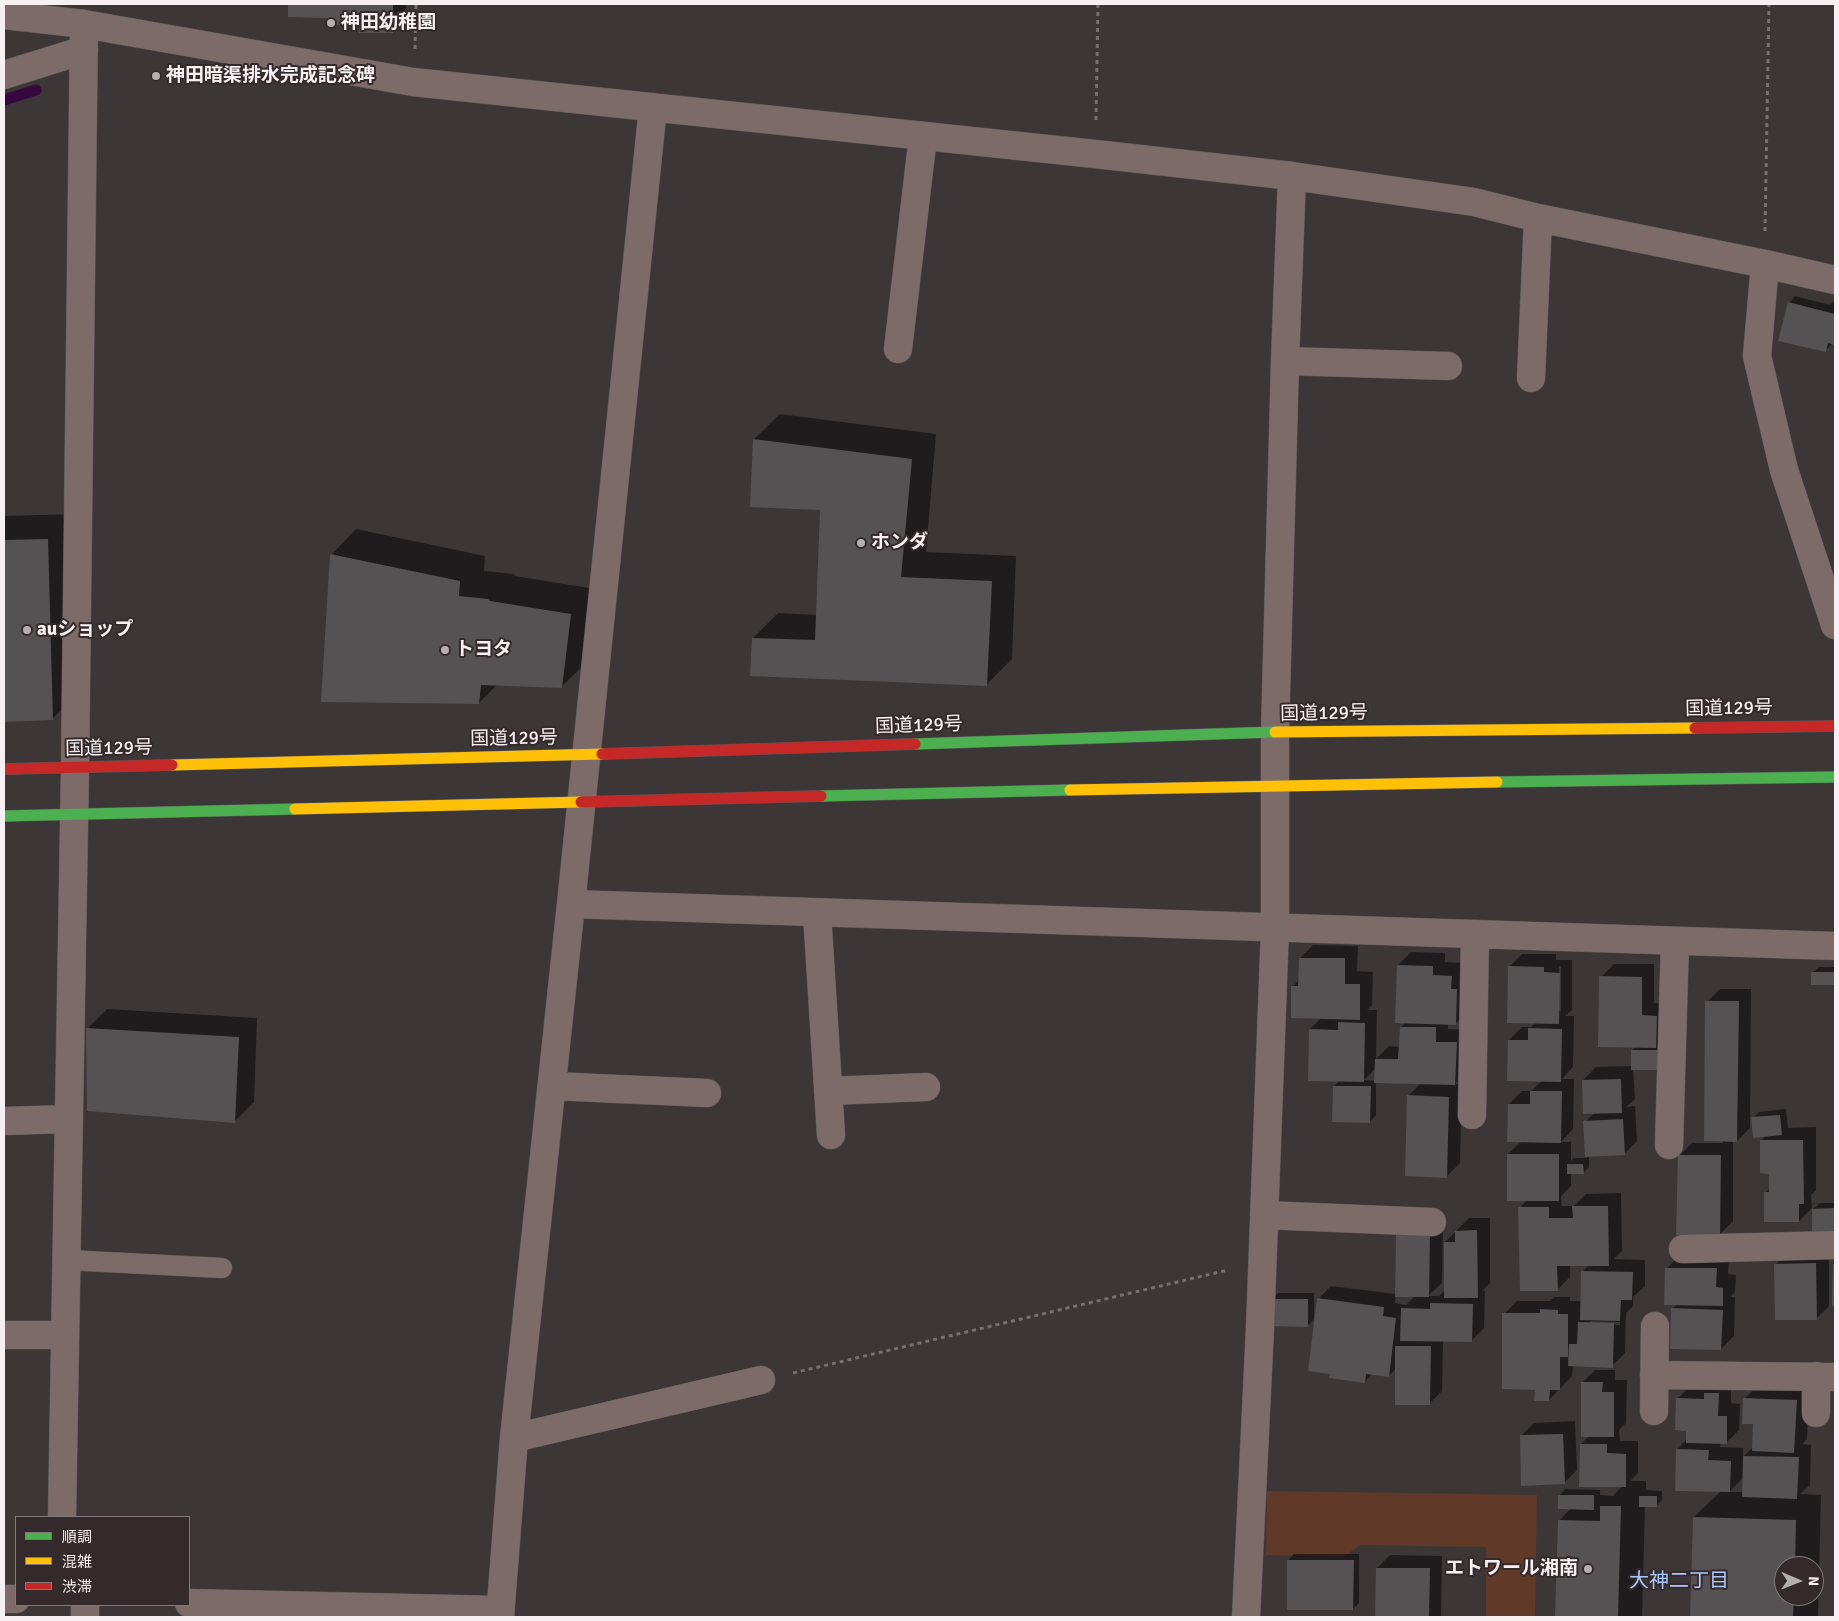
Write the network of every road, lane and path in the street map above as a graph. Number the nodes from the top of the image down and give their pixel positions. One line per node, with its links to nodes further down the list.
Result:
1 (416, 4): 7 (path)
2 (1098, 4): 10 (path)
3 (1769, 4): 13 (path)
4 (4, 15): 5 (street)
5 (84, 37): 6 (street); 7 (street); 23 (street)
6 (4, 75)
7 (413, 82): 8 (street)
8 (652, 107): 9 (street); 22 (street)
9 (923, 136): 10 (street); 15 (street)
10 (1095, 154): 11 (street)
11 (1292, 176): 12 (street); 16 (street)
12 (1538, 218): 13 (street); 18 (street)
13 (1765, 264): 14 (street); 19 (street)
14 (1835, 280)
15 (898, 349)
16 (1285, 361): 17 (street); 21 (street)
17 (1448, 366)
18 (1531, 378)
19 (1835, 625)
20 (1835, 726): 21 (highway, 国道129号)
21 (1275, 732): 22 (highway, 国道129号); 26 (street)
22 (586, 755): 23 (highway, 国道129号); 27 (street)
23 (75, 768): 24 (highway, 国道129号); 28 (street)
24 (4, 769)
25 (1835, 778): 26 (highway)
26 (1274, 785): 27 (highway); 32 (street)
27 (582, 801): 28 (highway); 30 (street)
28 (74, 815): 29 (highway); 41 (street)
29 (4, 816)
30 (572, 904): 31 (street); 36 (street)
31 (817, 913): 32 (street); 38 (street)
32 (1275, 928): 33 (street); 45 (street)
33 (1475, 934): 34 (street); 40 (street)
34 (1675, 941): 35 (street); 44 (street)
35 (1835, 946)
36 (552, 1086): 39 (street); 60 (street)
37 (926, 1087): 38 (street)
38 (828, 1091): 43 (street)
39 (707, 1093)
40 (1472, 1114)
41 (69, 1119): 42 (street); 49 (street)
42 (4, 1120)
43 (832, 1135)
44 (1669, 1145)
45 (1264, 1215): 46 (street); 50 (street)
46 (1432, 1222)
47 (1835, 1245): 48 (street)
48 (1683, 1249)
49 (67, 1260): 51 (lane); 54 (street)
50 (1262, 1262): 57 (path); 64 (street)
51 (222, 1268)
52 (1655, 1326): 55 (street)
53 (4, 1335): 54 (street)
54 (66, 1335): 61 (street)
55 (1654, 1375): 56 (street); 58 (street)
56 (1826, 1377): 59 (street)
57 (761, 1380): 60 (street)
58 (1654, 1411)
59 (1816, 1414)
60 (514, 1438): 63 (street)
61 (62, 1516)
62 (190, 1602): 63 (street)
63 (500, 1614)
64 (1246, 1617)

